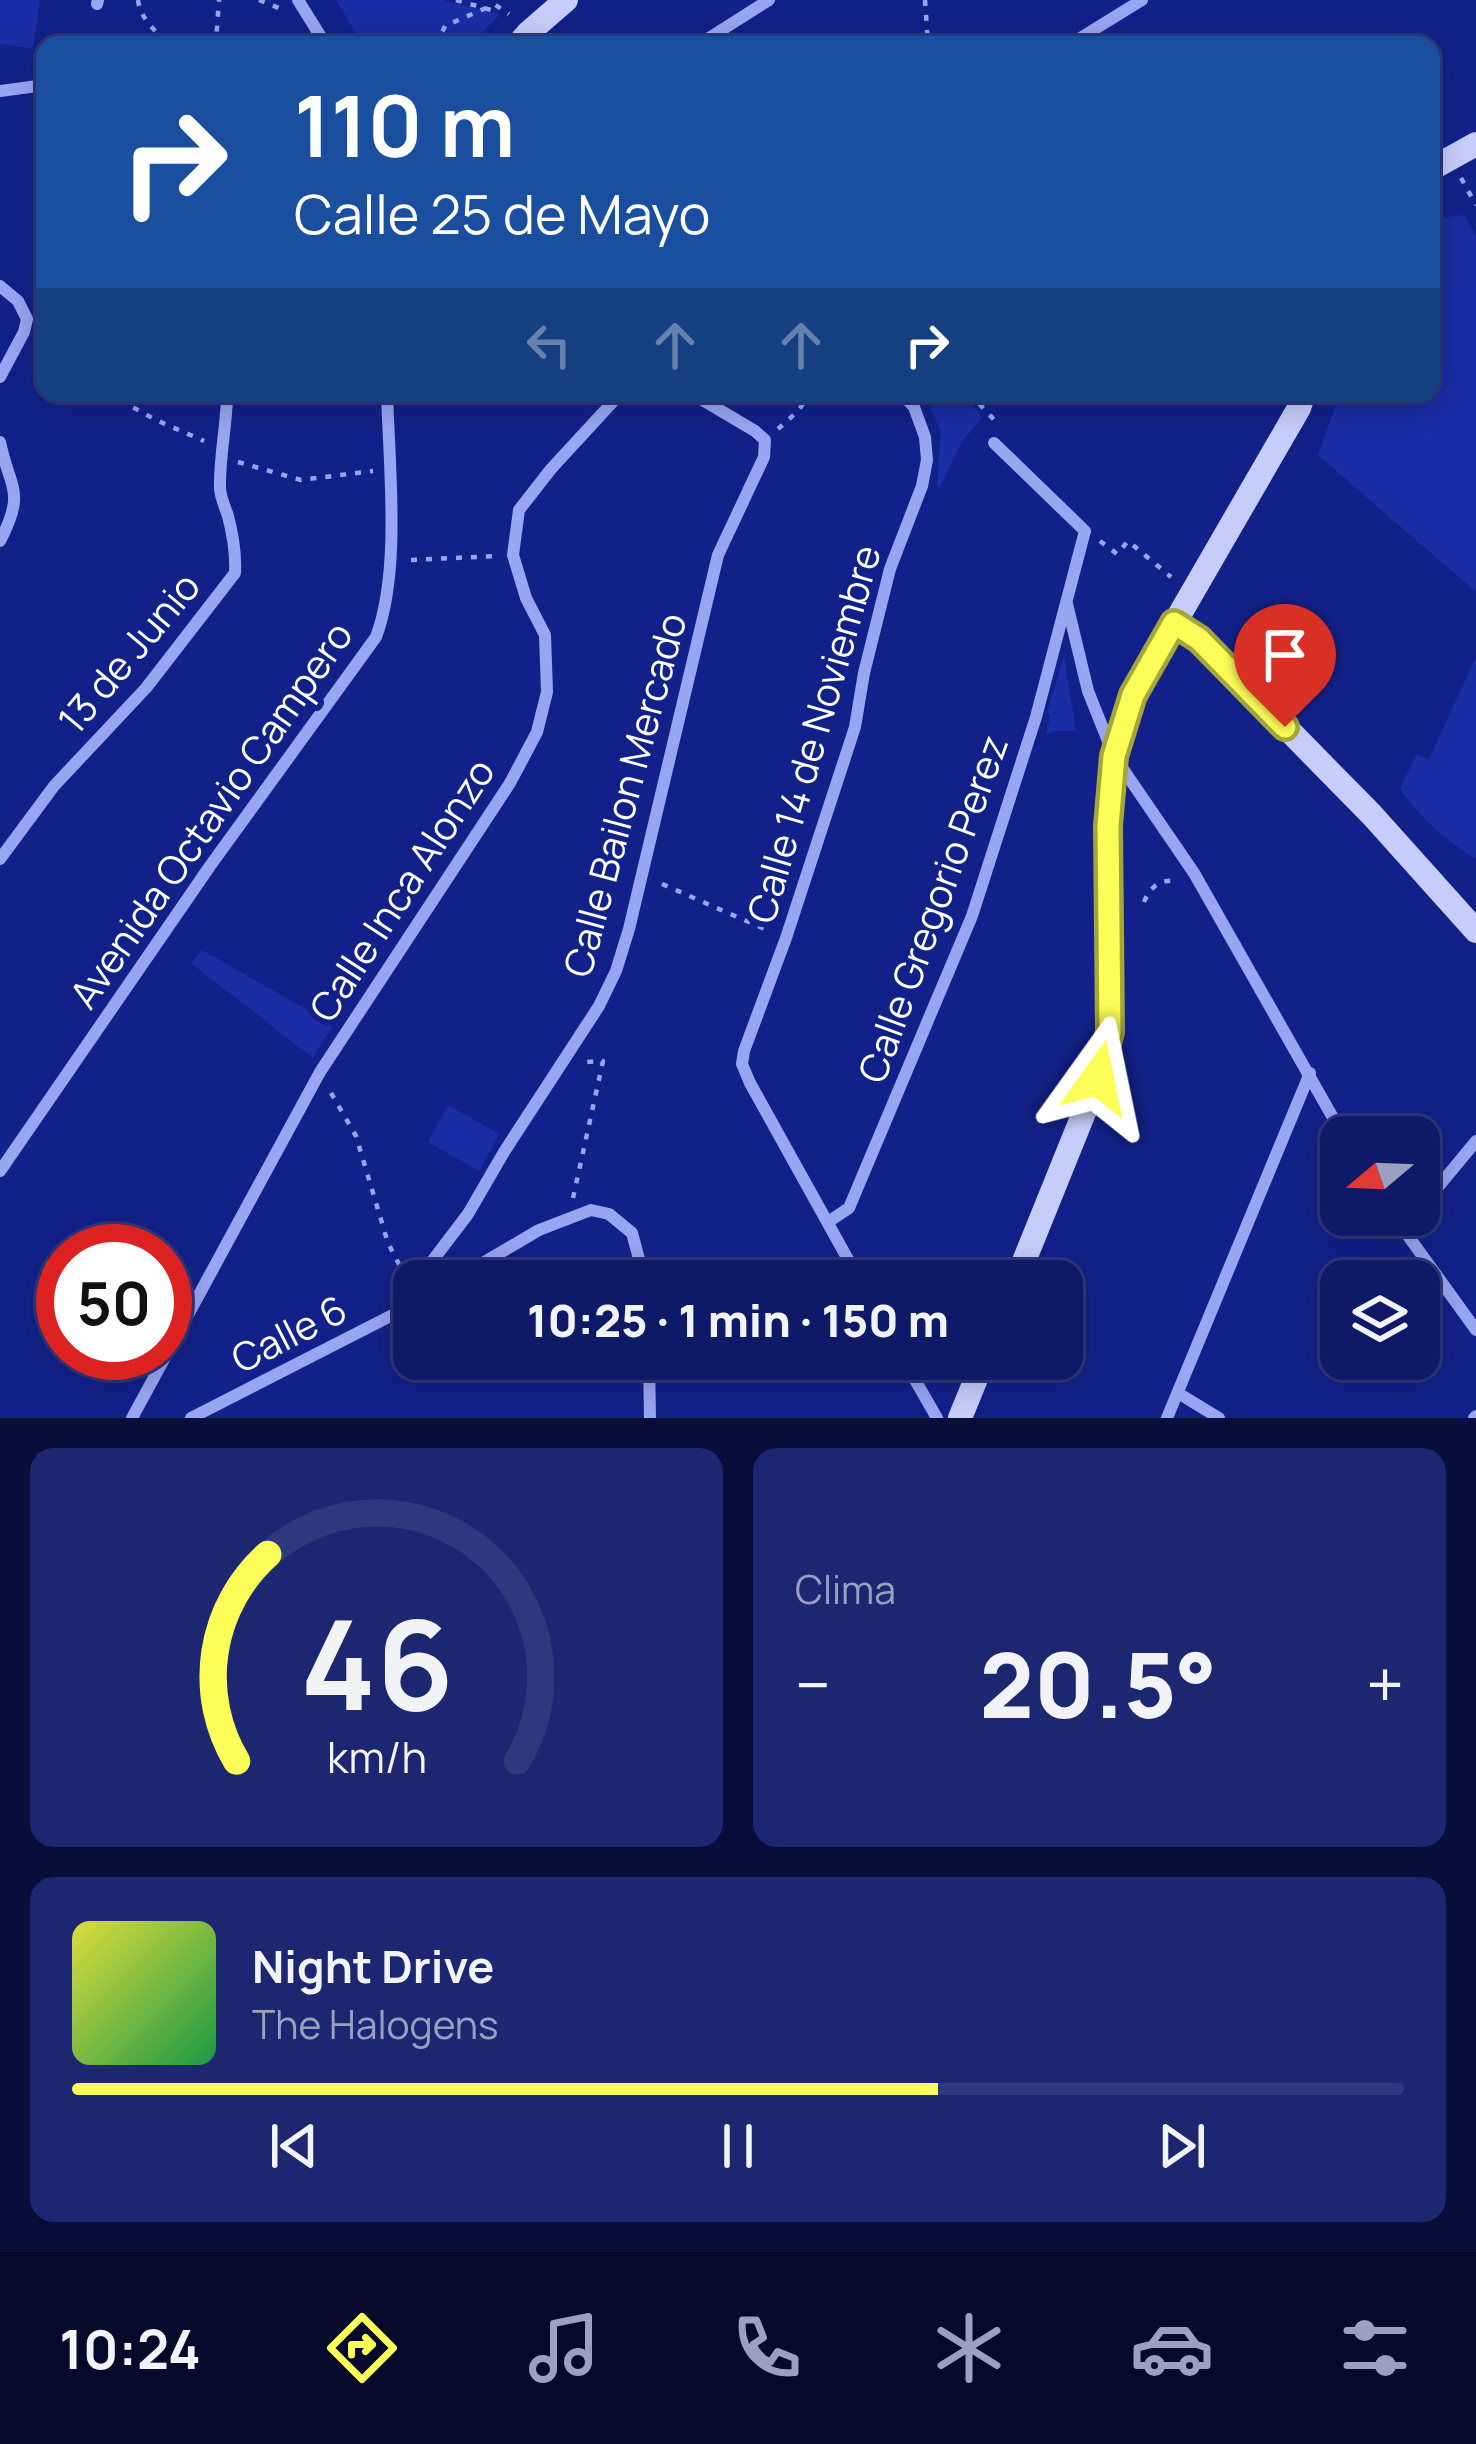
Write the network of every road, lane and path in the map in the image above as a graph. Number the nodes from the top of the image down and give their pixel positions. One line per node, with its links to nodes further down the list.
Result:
1 (138, 0): 11 (path)
2 (219, 0): 12 (path)
3 (298, 0): 13 (street)
4 (456, 0): 9 (path)
5 (566, 0): 15 (main road)
6 (769, 0): 16 (street)
7 (925, 0): 17 (path)
8 (1142, 0): 18 (street)
9 (486, 8): 10 (path); 14 (path)
10 (509, 14)
11 (158, 36)
12 (216, 36)
13 (320, 36)
14 (440, 36)
15 (525, 36)
16 (712, 36)
17 (927, 36)
18 (1084, 36)
19 (36, 86): 20 (street)
20 (0, 91)
21 (1476, 143): 22 (main road)
22 (1440, 164)
23 (0, 286): 24 (street)
24 (0, 376)
25 (227, 402): 45 (street, 13 de Junio)
26 (387, 402): 40 (street, Avenida Octavio Campero)
27 (613, 402): 39 (street)
28 (707, 402): 46 (street, Calle Bailon Mercado)
29 (804, 402): 33 (path)
30 (910, 402): 50 (street, Calle 14 de Noviembre)
31 (977, 402): 34 (path)
32 (1301, 402): 43 (main road)
33 (798, 411)
34 (994, 421)
35 (0, 442): 38 (street)
36 (994, 443): 37 (street)
37 (1085, 532): 41 (path); 42 (street, Calle Gregorio Perez)
38 (0, 541)
39 (513, 555): 40 (path); 52 (street, Calle Inca Alonzo)
40 (390, 561): 56 (street, Avenida Octavio Campero)
41 (1172, 578)
42 (1066, 601): 44 (street); 59 (street, Calle Gregorio Perez)
43 (1174, 623): 44 (main road); 49 (main road)
44 (1114, 756): 53 (street); 66 (main road)
45 (0, 859)
46 (641, 874): 50 (path); 51 (street, Calle Bailon Mercado)
47 (1180, 883): 48 (path)
48 (1144, 902)
49 (1476, 931)
50 (786, 938): 59 (street, Calle 14 de Noviembre)
51 (562, 1063): 58 (path); 62 (street, Calle Bailon Mercado)
52 (320, 1072): 61 (path); 73 (street, Calle Inca Alonzo)
53 (1310, 1073): 54 (street); 72 (street)
54 (1333, 1116)
55 (1476, 1141): 57 (street)
56 (0, 1172)
57 (1440, 1185)
58 (569, 1219): 63 (street); 64 (street)
59 (828, 1222): 65 (street, Calle 14 de Noviembre)
60 (1406, 1236): 68 (street)
61 (396, 1260)
62 (435, 1260)
63 (487, 1260)
64 (639, 1260)
65 (849, 1260)
66 (1024, 1260)
67 (393, 1305): 74 (street, Calle 6)
68 (1476, 1330)
69 (649, 1380): 75 (street)
70 (915, 1380): 76 (street)
71 (975, 1380): 77 (main road)
72 (1178, 1393): 78 (street); 79 (street)
73 (132, 1418)
74 (191, 1418)
75 (650, 1418)
76 (937, 1418)
77 (960, 1418)
78 (1167, 1418)
79 (1219, 1418)

